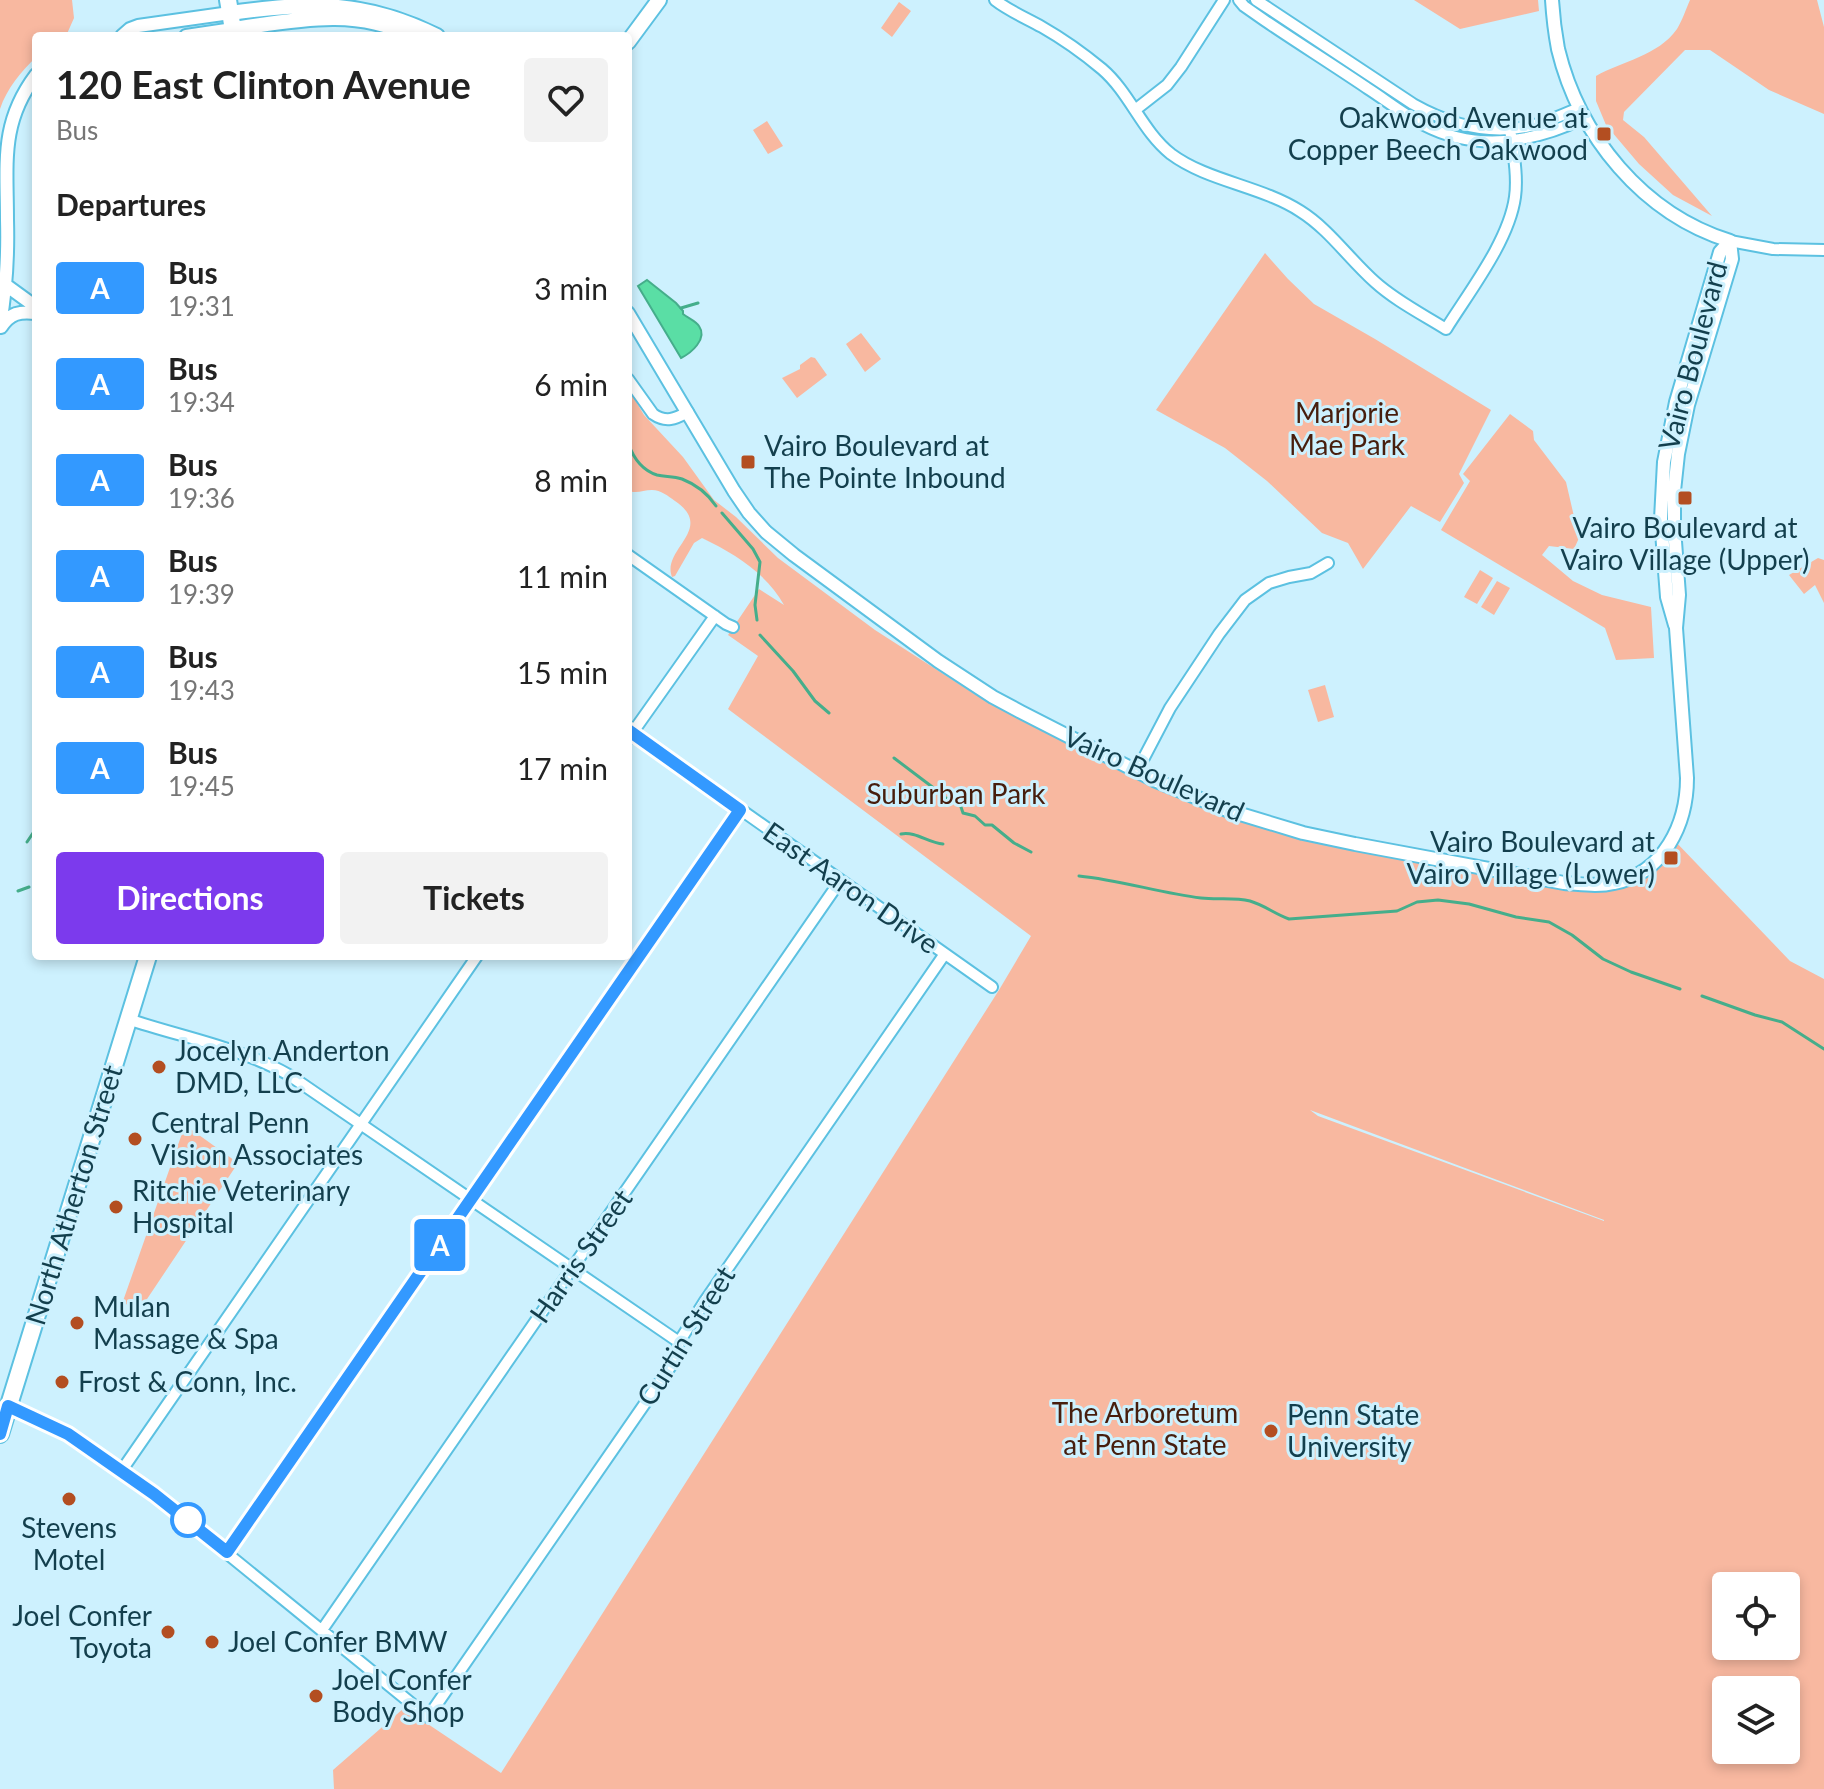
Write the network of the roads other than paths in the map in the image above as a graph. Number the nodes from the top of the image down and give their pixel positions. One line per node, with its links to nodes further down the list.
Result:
1 (659, 0): 12 (main road)
2 (995, 0): 14 (street)
3 (1224, 0): 14 (street)
4 (1239, 0): 16 (street)
5 (1256, 0): 16 (street)
6 (1552, 0): 15 (street)
7 (231, 20): 8 (street); 9 (street); 10 (main road); 11 (main road)
8 (127, 32)
9 (197, 32)
10 (402, 32)
11 (430, 32)
12 (632, 37)
13 (32, 80): 17 (street)
14 (1135, 110): 16 (street)
15 (1581, 113): 16 (street); 18 (street)
16 (1511, 135)
17 (7, 240): 20 (street); 21 (street)
18 (1730, 241): 19 (street); 35 (street, Vairo Boulevard)
19 (1824, 250)
20 (0, 256)
21 (3, 284): 22 (street); 25 (street)
22 (32, 307)
23 (32, 311): 26 (street)
24 (632, 320): 28 (street, Vairo Boulevard)
25 (0, 324)
26 (0, 330)
27 (632, 385): 28 (street)
28 (688, 412): 35 (street, Vairo Boulevard)
29 (632, 558): 31 (street)
30 (1328, 563): 35 (street)
31 (715, 616): 32 (street); 33 (street)
32 (733, 627)
33 (632, 730)
34 (632, 736): 36 (street, East Aaron Drive)
35 (1137, 771)
36 (740, 810): 37 (street, East Aaron Drive); 44 (street)
37 (840, 881): 38 (street, East Aaron Drive); 45 (street, Harris Street)
38 (944, 955): 41 (street, East Aaron Drive); 46 (street, Curtin Street)
39 (147, 960): 42 (main road, North Atherton Street)
40 (474, 960): 43 (street)
41 (992, 987)
42 (128, 1019): 43 (street); 47 (main road, North Atherton Street)
43 (360, 1124): 44 (street); 49 (street)
44 (471, 1201): 45 (street); 50 (street)
45 (571, 1270): 46 (street); 51 (street, Harris Street)
46 (679, 1342): 51 (street, Curtin Street)
47 (4, 1405): 48 (main road, North Atherton Street); 49 (street)
48 (0, 1434)
49 (122, 1470): 50 (street)
50 (227, 1552): 51 (street)
51 (322, 1630)

